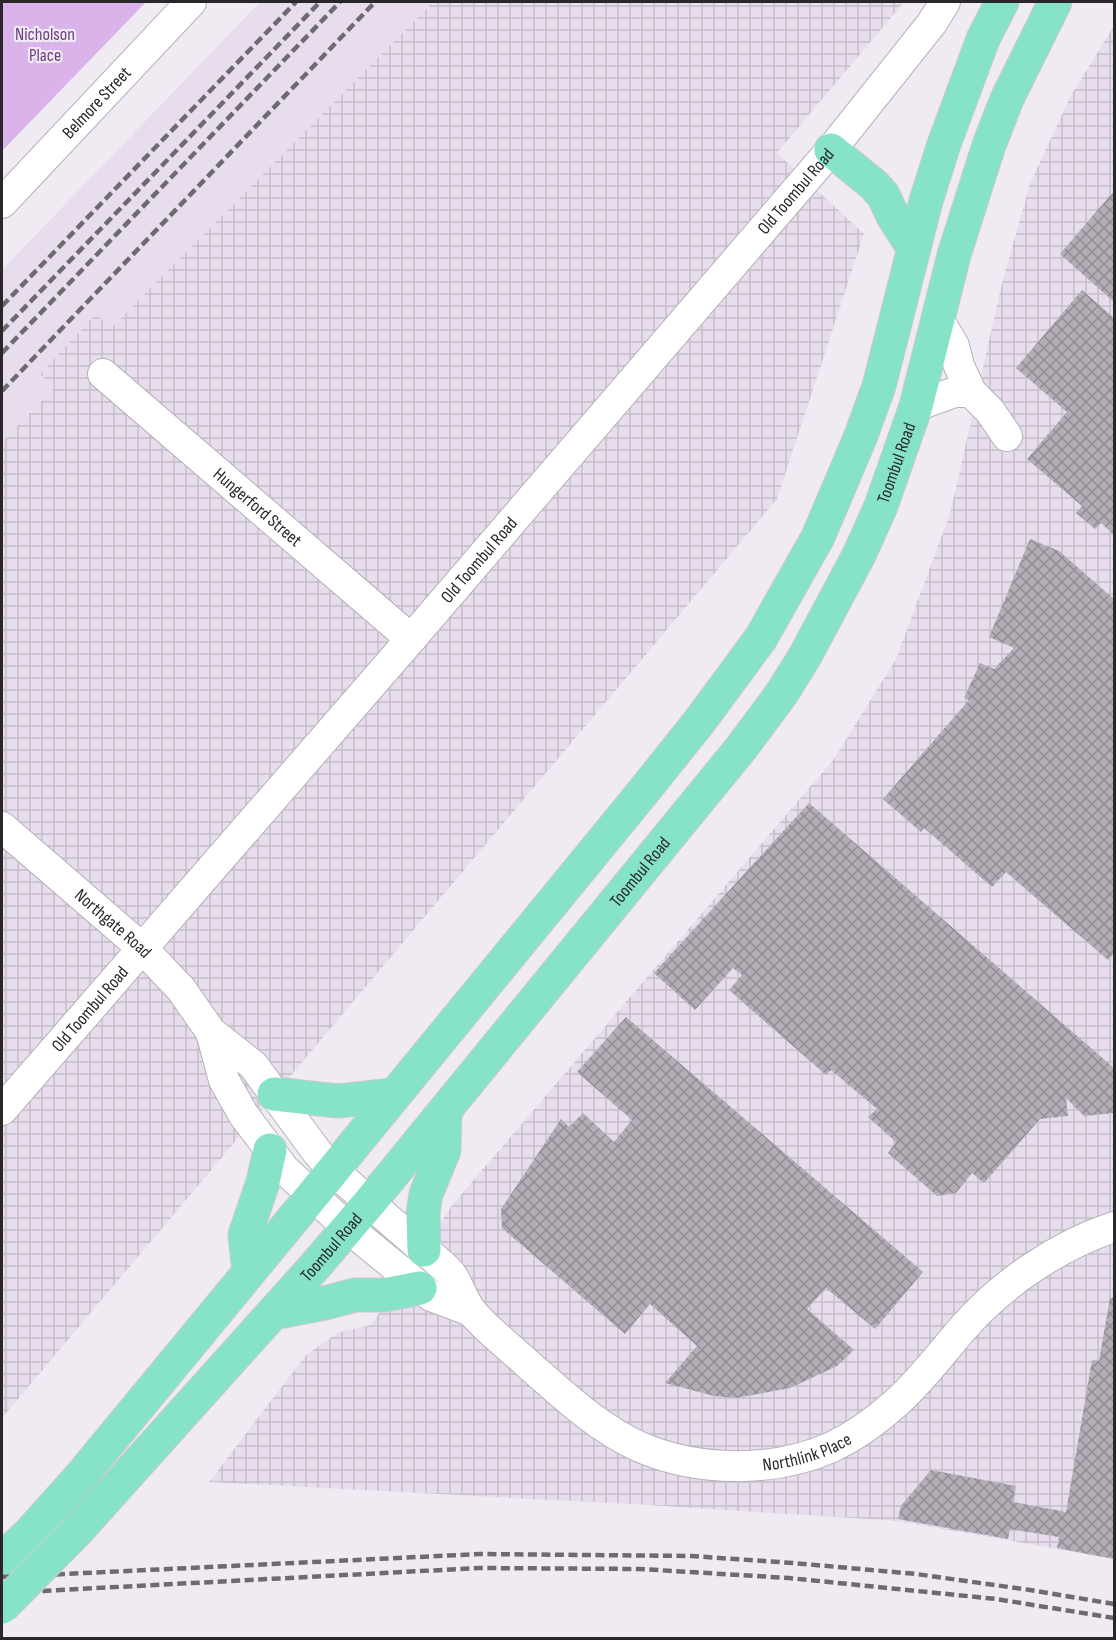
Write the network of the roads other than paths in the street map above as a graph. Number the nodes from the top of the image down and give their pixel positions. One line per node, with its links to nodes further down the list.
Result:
1 (191, 2): 6 (street, Belmore Street)
2 (945, 2): 5 (street, Old Toombul Road)
3 (1002, 2): 7 (main road)
4 (1055, 2): 8 (main road, Toombul Road)
5 (831, 150): 7 (main road); 13 (street, Old Toombul Road)
6 (2, 203)
7 (914, 249): 18 (main road)
8 (938, 319): 10 (street); 11 (main road, Toombul Road)
9 (103, 374): 13 (street, Hungerford Street)
10 (970, 392): 11 (street); 12 (street)
11 (916, 406): 20 (main road, Toombul Road)
12 (1007, 436)
13 (411, 639): 15 (street, Old Toombul Road)
14 (2, 827): 15 (street, Northgate Road)
15 (142, 948): 16 (street, Northgate Road); 19 (street, Old Toombul Road)
16 (211, 1032): 17 (street, Northgate Road); 21 (street, Northgate Road)
17 (274, 1094): 18 (main road); 22 (street, Northgate Road)
18 (393, 1095): 22 (main road)
19 (2, 1110)
20 (446, 1111): 24 (main road, Toombul Road); 27 (main road)
21 (270, 1150): 23 (street, Northgate Road); 28 (main road)
22 (333, 1170): 23 (main road); 24 (street, Northgate Road)
23 (312, 1196): 26 (street, Northgate Road); 28 (main road)
24 (370, 1202): 26 (main road, Toombul Road); 27 (street, Northlink Place)
25 (1114, 1227): 30 (street, Northlink Place)
26 (348, 1228): 29 (street, Northlink Place); 31 (main road, Toombul Road)
27 (424, 1250): 30 (street, Northlink Place)
28 (249, 1272): 32 (main road)
29 (420, 1288): 30 (street, Northlink Place); 31 (main road)
30 (471, 1311)
31 (273, 1313): 33 (main road, Toombul Road, bridge)
32 (2, 1559)
33 (2, 1607)

